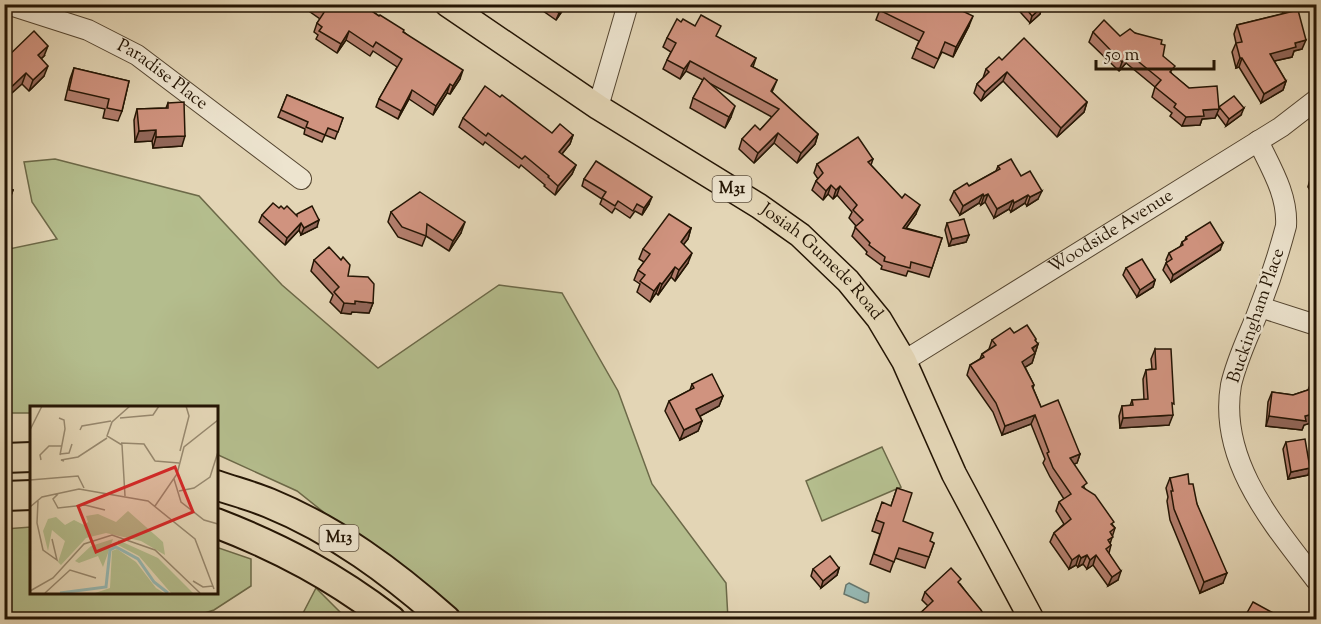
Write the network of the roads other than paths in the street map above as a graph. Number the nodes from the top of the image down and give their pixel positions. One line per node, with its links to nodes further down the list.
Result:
1 (7, 4): 7 (street, Paradise Place)
2 (447, 4): 5 (main road, Josiah Gumede Road / M31)
3 (628, 4): 5 (street)
4 (1317, 100): 6 (street, Woodside Avenue)
5 (598, 107): 10 (main road, Josiah Gumede Road / M31)
6 (1258, 141): 8 (street, Buckingham Place); 10 (street, Woodside Avenue)
7 (301, 179)
8 (1260, 307): 9 (street); 17 (street, Buckingham Place)
9 (1317, 325)
10 (904, 361): 20 (main road, Josiah Gumede Road / M31)
11 (30, 457): 12 (highway)
12 (4, 458)
13 (218, 486): 19 (highway, M13)
14 (30, 495): 15 (highway)
15 (4, 496)
16 (218, 524): 18 (highway, M13)
17 (1317, 580)
18 (391, 620)
19 (446, 620)
20 (1032, 620)

